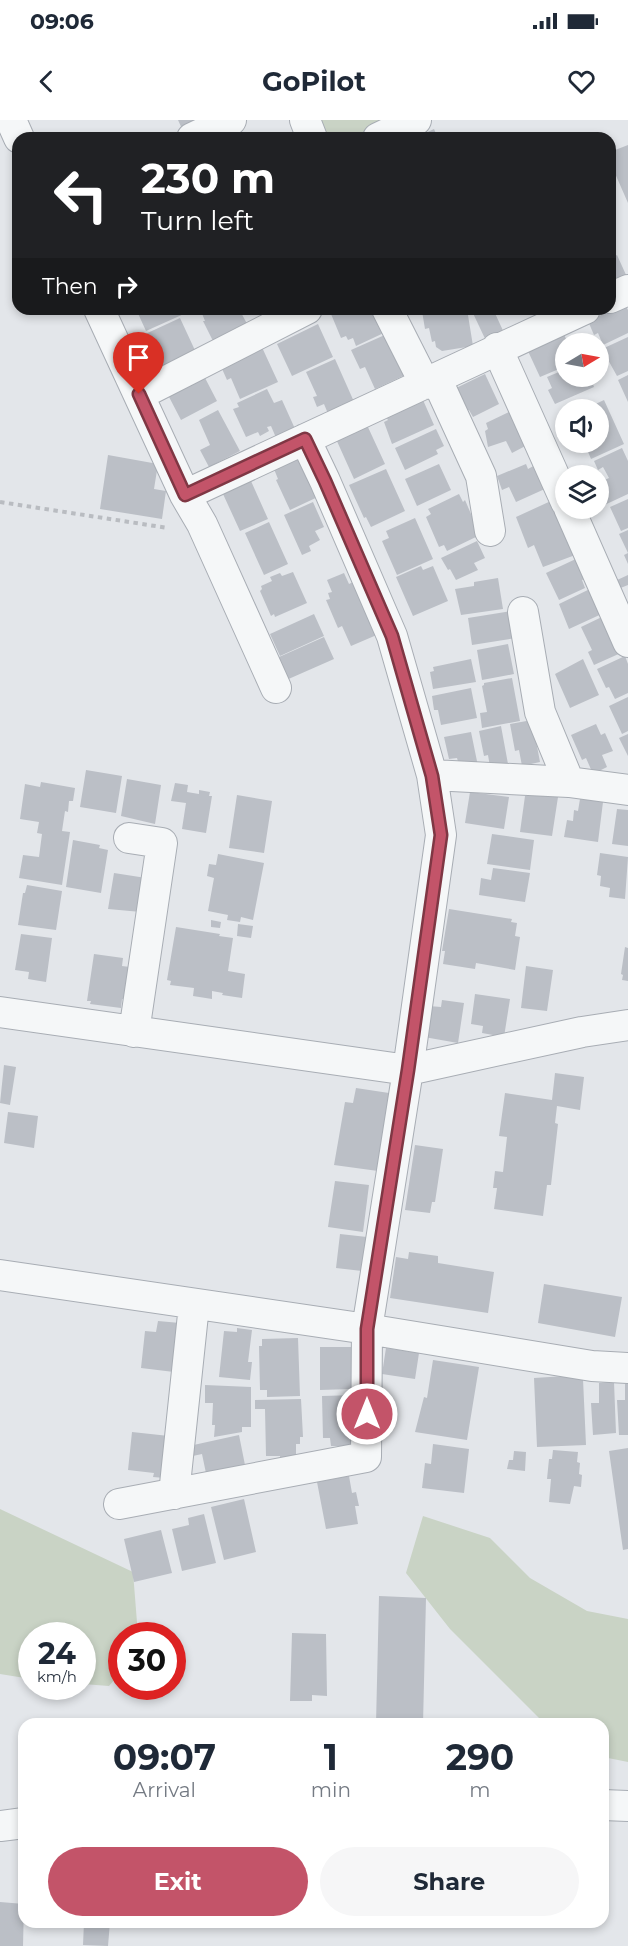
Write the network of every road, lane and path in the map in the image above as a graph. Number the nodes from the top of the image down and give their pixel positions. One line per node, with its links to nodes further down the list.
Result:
1 (231, 120): 3 (street)
2 (416, 120): 4 (street)
3 (205, 132)
4 (391, 132)
5 (102, 315): 11 (street)
6 (295, 315): 11 (street)
7 (391, 315): 10 (street)
8 (571, 315): 9 (street)
9 (497, 348): 10 (street); 13 (street)
10 (430, 381): 12 (street); 18 (street)
11 (139, 394): 14 (street)
12 (305, 439): 14 (street); 22 (street)
13 (555, 477)
14 (185, 495): 17 (street)
15 (0, 502): 17 (path)
16 (574, 519): 20 (street)
17 (202, 524): 21 (street)
18 (490, 531)
19 (523, 612): 23 (street)
20 (628, 642)
21 (276, 688)
22 (432, 776): 23 (street); 29 (street)
23 (569, 782): 24 (street)
24 (628, 790)
25 (129, 838): 28 (street)
26 (0, 1012): 28 (street)
27 (628, 1025): 29 (street)
28 (134, 1032): 29 (street)
29 (408, 1070): 32 (street)
30 (0, 1275): 31 (street)
31 (194, 1305): 32 (street); 34 (street)
32 (367, 1329): 33 (street); 34 (street)
33 (628, 1368)
34 (174, 1494): 35 (street)
35 (119, 1504)
36 (609, 1805): 37 (street)
37 (628, 1806)
38 (18, 1824): 39 (street)
39 (0, 1826)

